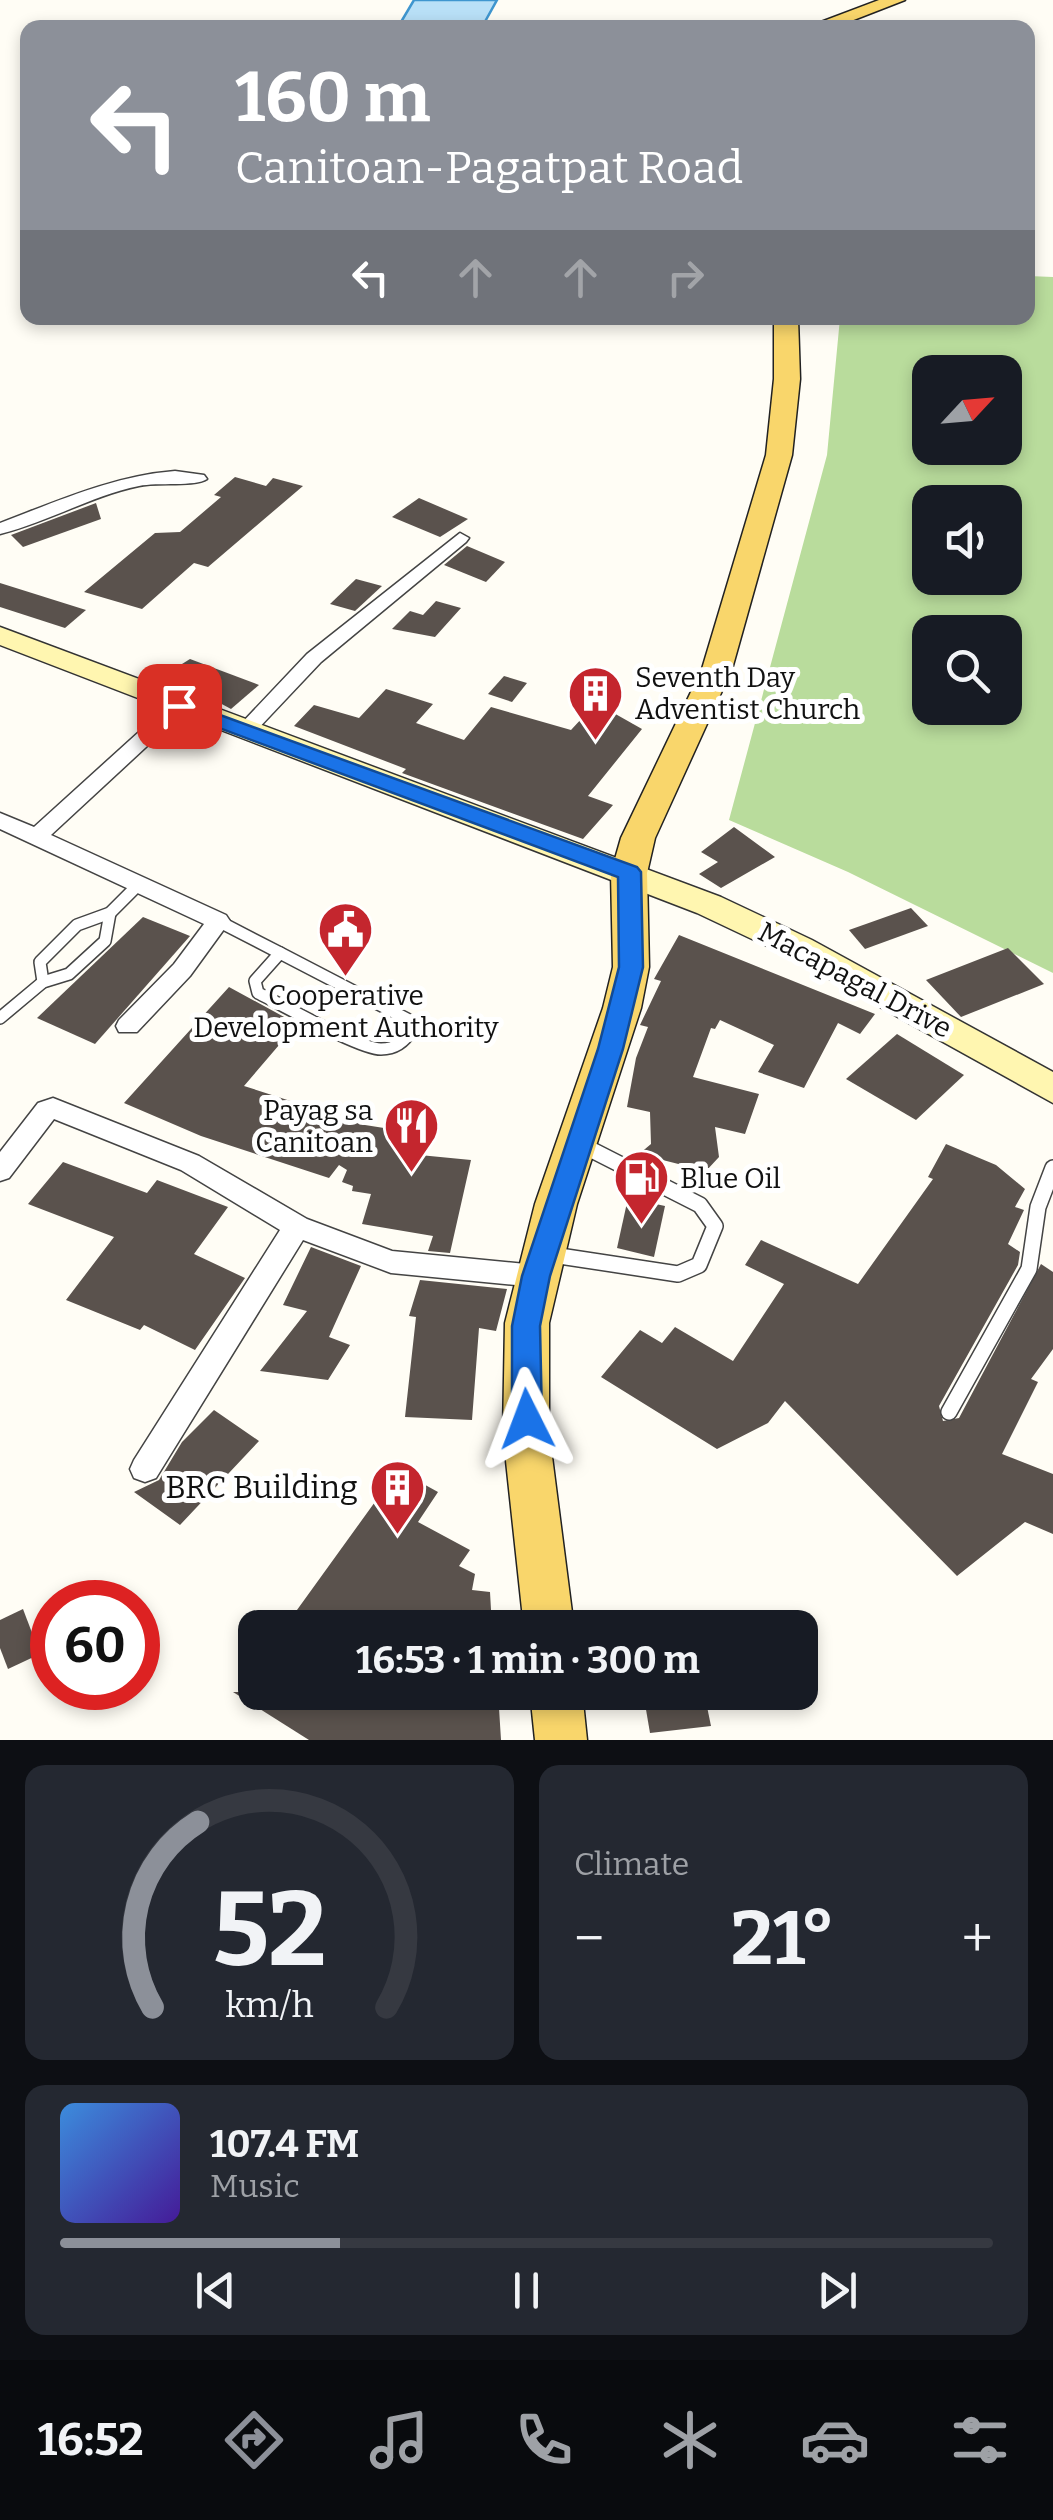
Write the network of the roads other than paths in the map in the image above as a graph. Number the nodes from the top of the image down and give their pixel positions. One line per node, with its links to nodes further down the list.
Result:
1 (896, 0): 3 (main road)
2 (925, 0): 4 (main road)
3 (837, 20)
4 (870, 20)
5 (786, 325): 14 (main road)
6 (198, 479): 7 (street)
7 (0, 529)
8 (460, 538): 11 (street)
9 (0, 635): 10 (street, Macapagal Drive)
10 (179, 706): 11 (street, Macapagal Drive); 13 (street)
11 (245, 732): 14 (street, Macapagal Drive)
12 (0, 820): 13 (street)
13 (36, 837): 15 (street)
14 (641, 877): 22 (street, Macapagal Drive); 23 (main road)
15 (139, 884): 16 (lane); 17 (street)
16 (110, 913): 19 (lane); 19 (lane)
17 (218, 921): 18 (lane); 21 (street)
18 (281, 952): 18 (lane)
19 (43, 982): 20 (lane)
20 (0, 1018)
21 (128, 1026)
22 (1053, 1088)
23 (578, 1143): 27 (main road); 27 (lane)
24 (1053, 1168): 28 (lane)
25 (0, 1171): 26 (street)
26 (297, 1227): 27 (street); 29 (street)
27 (539, 1265): 30 (main road)
28 (949, 1412)
29 (145, 1468)
30 (547, 1610)
31 (558, 1710): 32 (main road)
32 (561, 1740)

